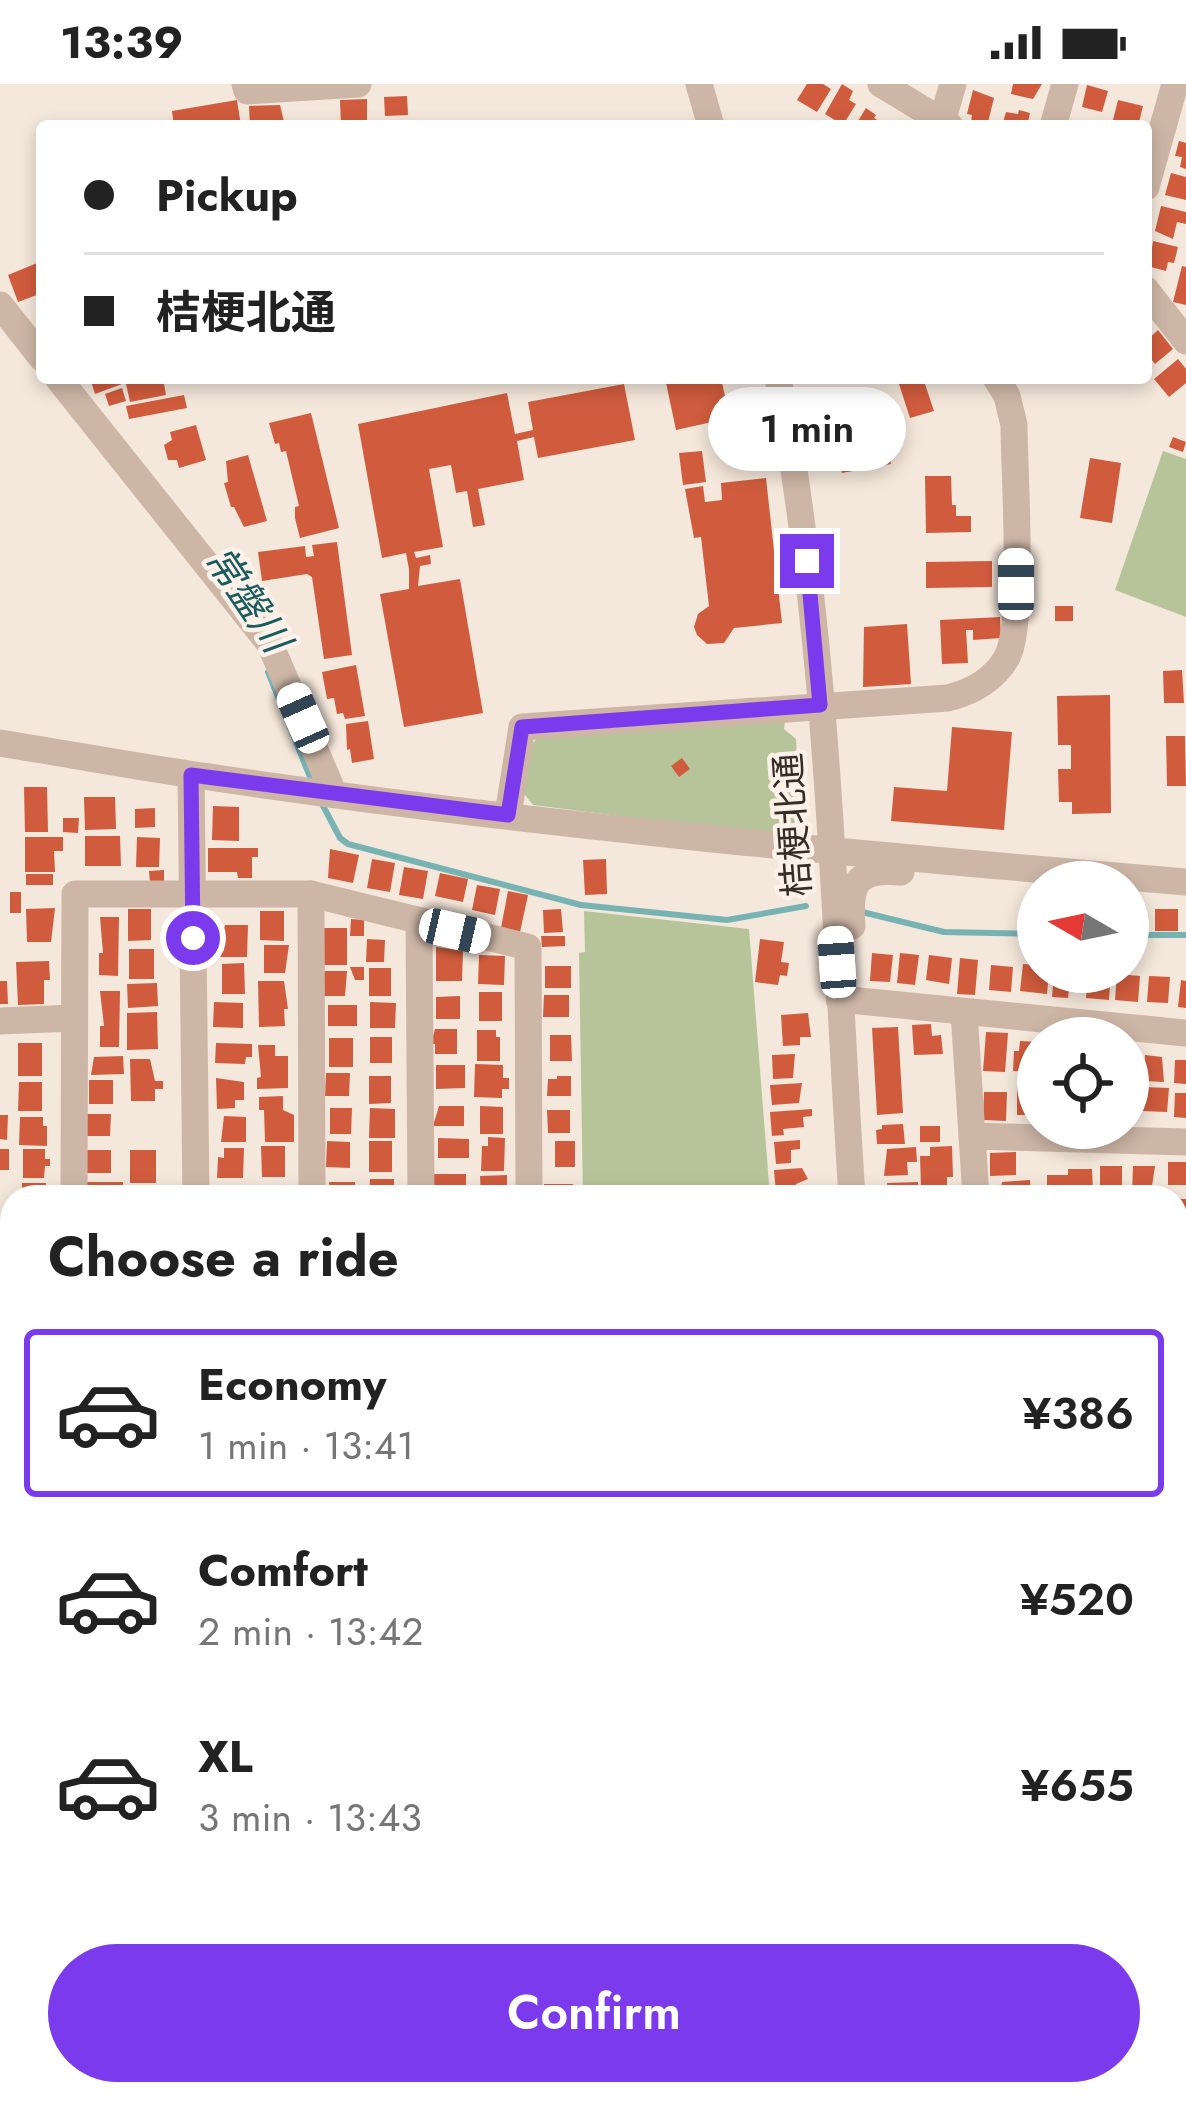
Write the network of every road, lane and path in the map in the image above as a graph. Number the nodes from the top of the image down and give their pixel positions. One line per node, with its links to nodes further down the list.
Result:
1 (244, 84): 2 (street)
2 (358, 84)
3 (699, 84): 8 (street)
4 (881, 84): 9 (street)
5 (953, 84): 10 (street)
6 (1065, 84): 11 (street)
7 (1175, 84): 12 (street)
8 (709, 120)
9 (940, 120)
10 (947, 120)
11 (1055, 120)
12 (1152, 166)
13 (1152, 298): 15 (street)
14 (0, 305): 16 (street)
15 (1186, 341)
16 (36, 350)
17 (63, 384): 23 (street)
18 (779, 384): 20 (street, 桔梗北通)
19 (1000, 384): 20 (street)
20 (820, 705): 24 (street); 25 (street, 桔梗北通)
21 (0, 743): 22 (street)
22 (191, 775): 23 (street); 29 (street)
23 (319, 790): 24 (street)
24 (508, 815): 25 (street)
25 (830, 852): 27 (street); 33 (street, 桔梗北通)
26 (1017, 882): 33 (street)
27 (1186, 882)
28 (1149, 892): 31 (street)
29 (192, 894): 30 (street); 35 (street); 41 (street)
30 (311, 894): 32 (street); 42 (street)
31 (1186, 895)
32 (419, 922): 43 (street); 44 (street)
33 (849, 994): 34 (street); 45 (street, 桔梗北通)
34 (964, 1012): 37 (street); 38 (street)
35 (74, 1018): 36 (street); 40 (street)
36 (0, 1021)
37 (1186, 1033)
38 (972, 1136): 39 (street); 46 (street)
39 (1186, 1142)
40 (74, 1185)
41 (196, 1185)
42 (312, 1185)
43 (421, 1185)
44 (529, 1185)
45 (852, 1185)
46 (975, 1185)

